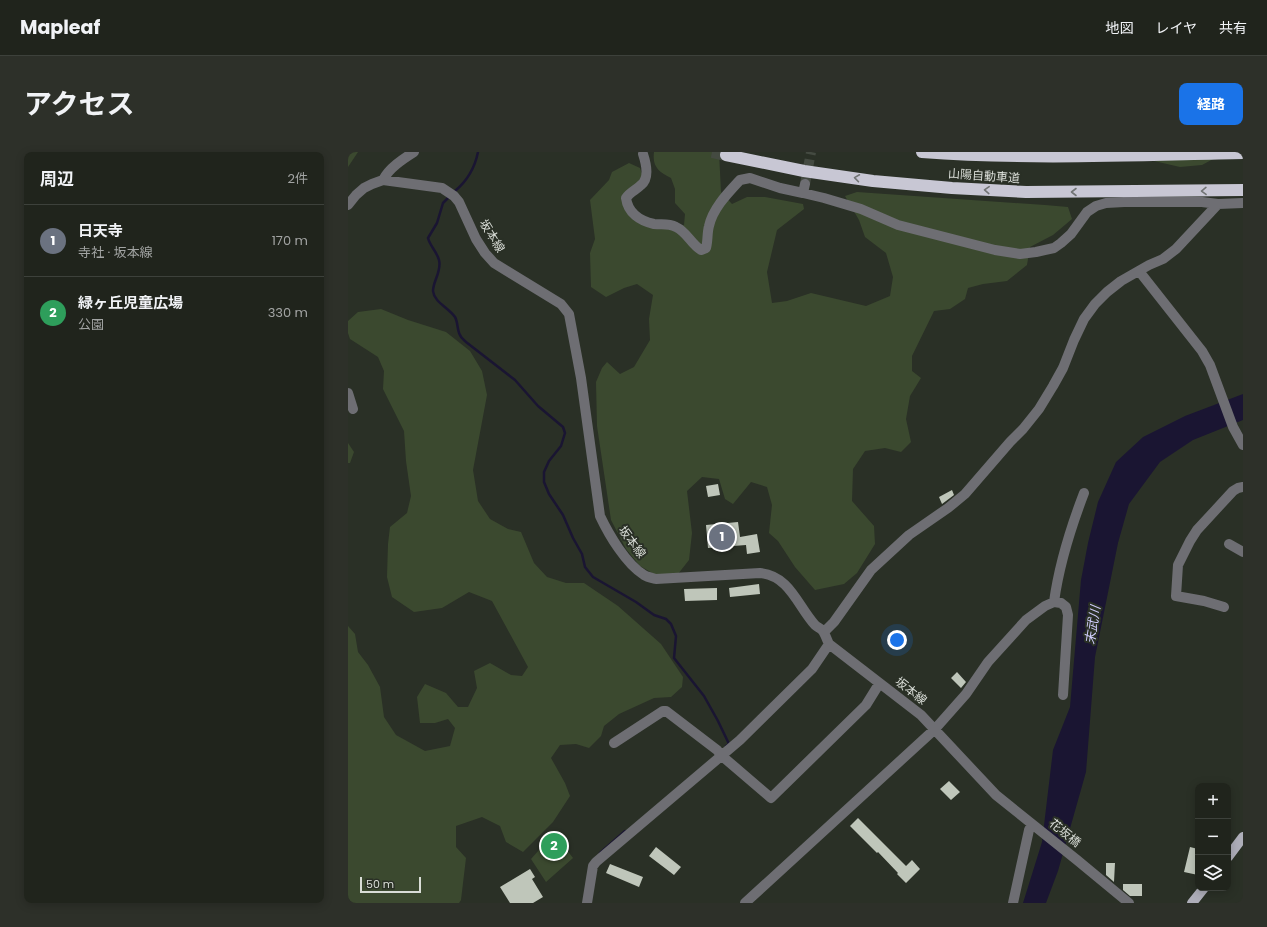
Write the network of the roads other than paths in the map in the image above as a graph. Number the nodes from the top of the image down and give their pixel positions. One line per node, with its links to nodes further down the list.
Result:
1 (414, 152): 6 (street)
2 (922, 152): 4 (highway, 山陽自動車道)
3 (641, 153): 9 (street)
4 (1243, 153)
5 (726, 155): 7 (highway, 山陽自動車道, one-way to 5)
6 (384, 180): 10 (street, 坂本線); 22 (street, 坂本線)
7 (1243, 190)
8 (1243, 203): 9 (street)
9 (1218, 204): 11 (street)
10 (348, 205)
11 (1139, 271): 14 (street); 22 (street)
12 (348, 393): 13 (street)
13 (353, 409)
14 (1237, 428): 15 (street)
15 (1243, 445)
16 (1243, 488): 21 (street)
17 (1084, 493): 20 (street)
18 (1229, 544): 19 (street)
19 (1243, 552)
20 (1054, 602): 25 (street); 26 (street)
21 (1224, 607)
22 (824, 632): 23 (street, 坂本線)
23 (829, 644): 24 (street, 坂本線); 28 (street)
24 (879, 684): 26 (street, 坂本線); 28 (street)
25 (1062, 695)
26 (934, 729): 29 (street, 坂本線); 34 (street)
27 (614, 743): 28 (street)
28 (720, 754): 33 (street)
29 (1034, 826): 35 (street); 36 (street, 花坂橋)
30 (1243, 837): 31 (main road)
31 (1230, 855)
32 (1202, 891): 37 (main road)
33 (587, 903)
34 (746, 903)
35 (1012, 903)
36 (1129, 903)
37 (1192, 903)

